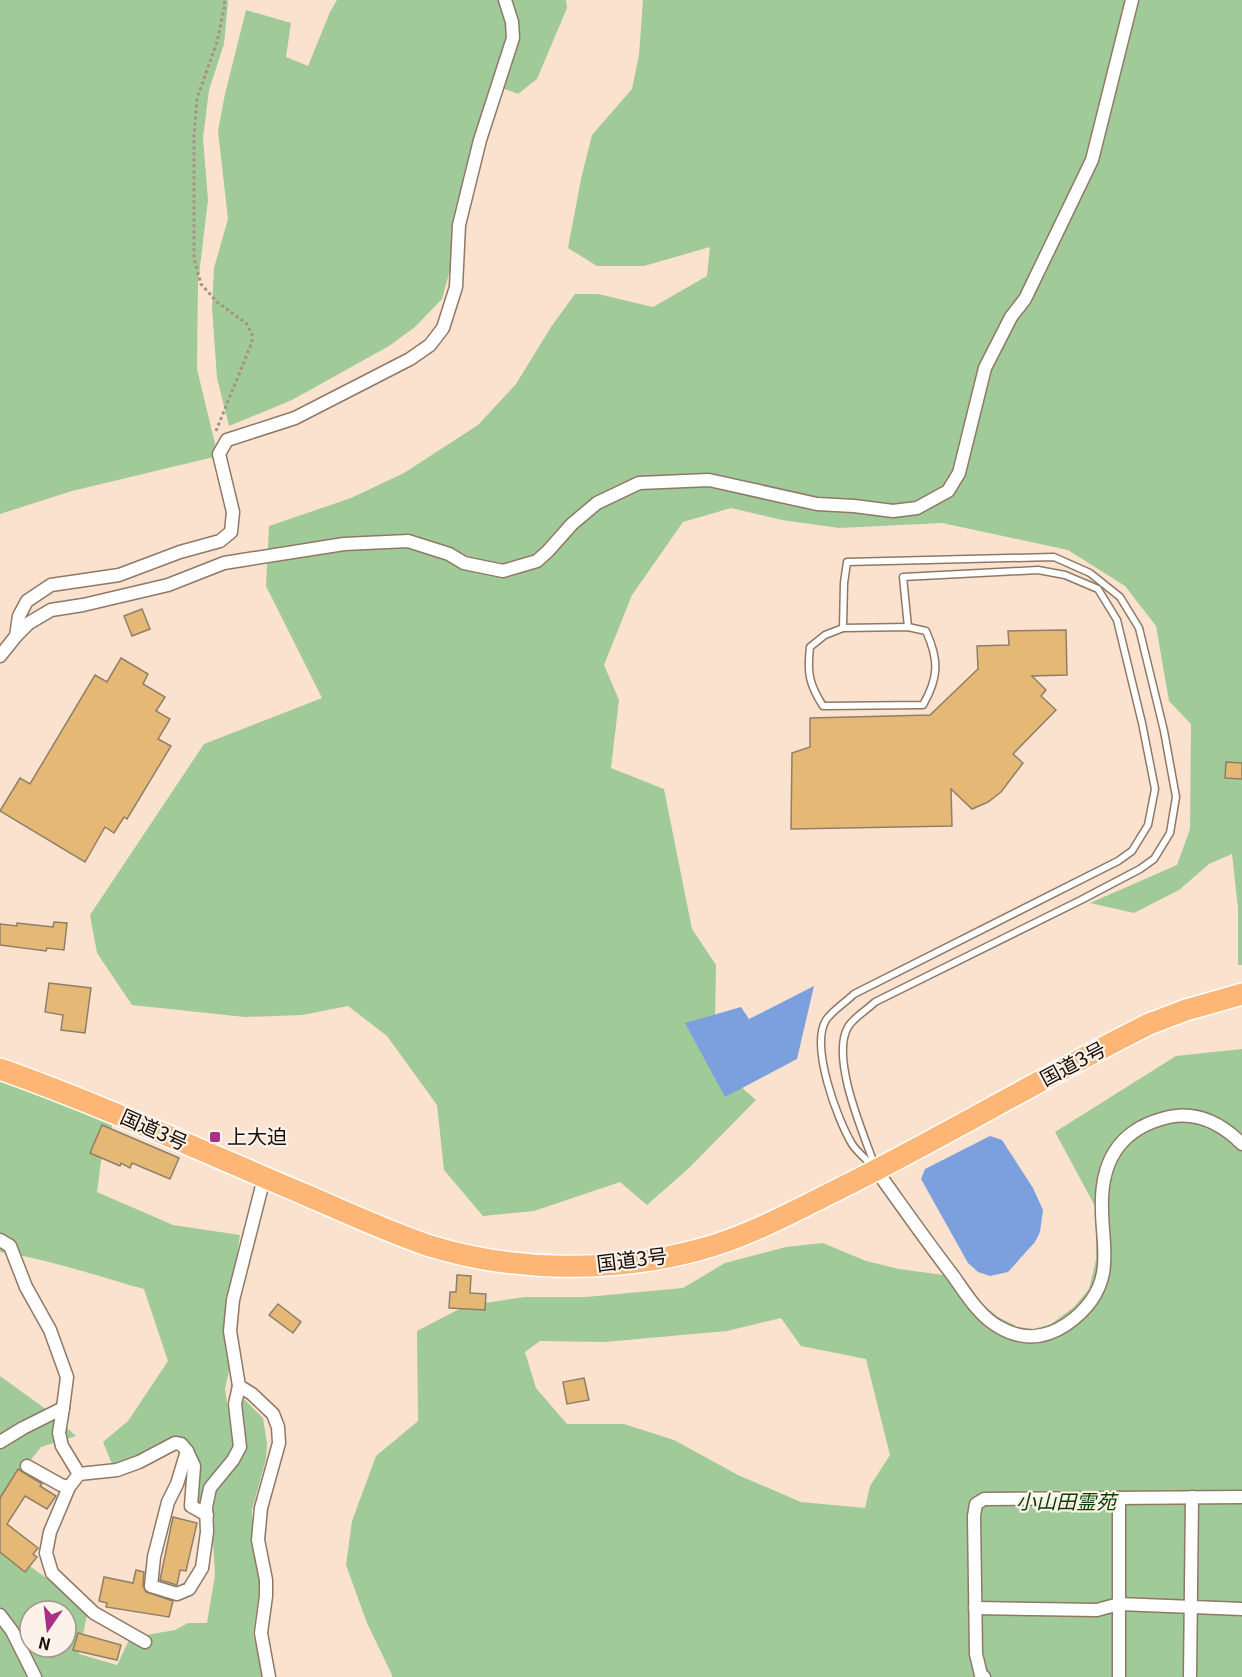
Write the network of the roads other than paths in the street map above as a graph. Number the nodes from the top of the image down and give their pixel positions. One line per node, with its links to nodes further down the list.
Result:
1 (505, 0): 5 (street)
2 (1132, 0): 5 (street)
3 (908, 627): 4 (lane); 4 (lane); 10 (lane)
4 (843, 628): 10 (lane)
5 (16, 636): 6 (street)
6 (0, 656)
7 (1242, 994): 10 (highway, 国道3号)
8 (0, 1069): 11 (highway, 国道3号)
9 (1242, 1144): 10 (street)
10 (876, 1170): 11 (highway, 国道3号)
11 (264, 1178): 13 (street)
12 (0, 1240): 14 (street)
13 (238, 1386): 23 (street); 31 (street)
14 (63, 1408): 15 (street); 18 (street)
15 (0, 1442)
16 (187, 1451): 18 (street); 23 (street); 23 (street)
17 (27, 1466): 19 (street)
18 (79, 1474): 19 (street)
19 (69, 1487): 29 (street)
20 (1192, 1497): 21 (street); 22 (street); 25 (street)
21 (1242, 1497)
22 (1119, 1498): 24 (street); 26 (street)
23 (207, 1515)
24 (1119, 1604): 25 (street); 26 (street); 33 (street)
25 (1191, 1607): 27 (street); 34 (street)
26 (975, 1608): 32 (street)
27 (1242, 1609)
28 (0, 1615): 30 (street)
29 (145, 1642)
30 (35, 1677)
31 (268, 1677)
32 (984, 1677)
33 (1119, 1677)
34 (1190, 1677)

